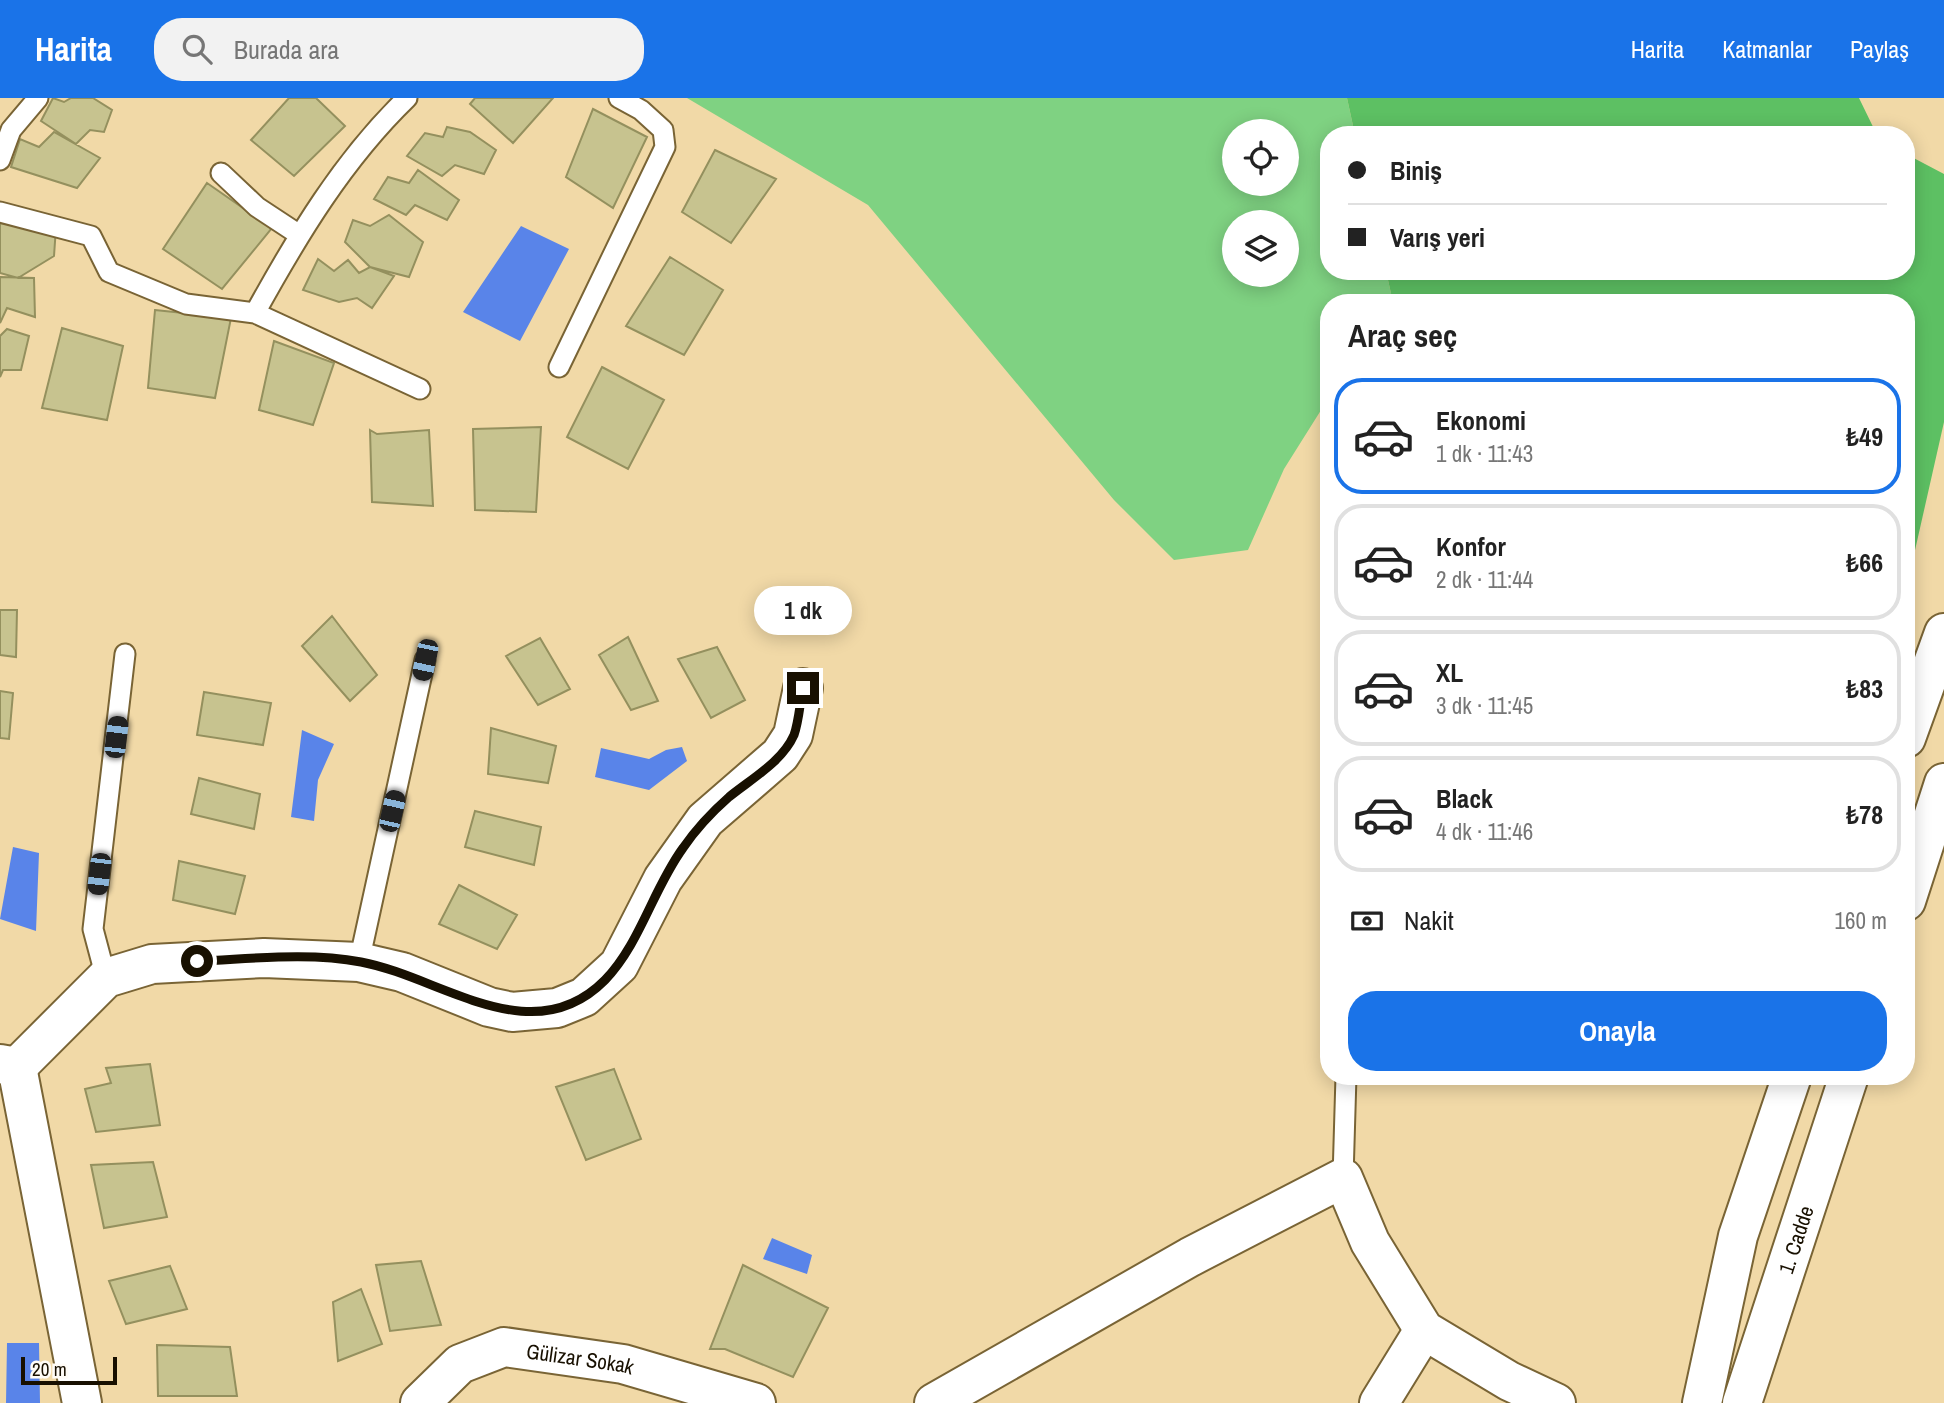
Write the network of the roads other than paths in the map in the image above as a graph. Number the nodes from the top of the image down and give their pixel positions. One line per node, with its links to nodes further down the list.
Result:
1 (38, 98): 4 (lane)
2 (407, 98): 7 (lane)
3 (619, 98): 9 (lane)
4 (0, 160)
5 (221, 173): 7 (lane)
6 (0, 212): 8 (lane)
7 (298, 234): 8 (lane)
8 (255, 313): 10 (lane)
9 (559, 367)
10 (420, 389)
11 (1944, 633): 15 (street)
12 (125, 654): 19 (lane)
13 (425, 660): 18 (lane)
14 (803, 688): 18 (street)
15 (1915, 713)
16 (1944, 783): 17 (street)
17 (1915, 873)
18 (359, 962): 19 (street)
19 (106, 978): 20 (street)
20 (8, 1066): 26 (street)
21 (1346, 1085): 24 (lane)
22 (1789, 1085): 32 (street)
23 (1846, 1085): 33 (street, 1. Cadde)
24 (1343, 1178): 25 (street); 29 (street)
25 (1424, 1330): 30 (street); 31 (street)
26 (82, 1403)
27 (420, 1403): 28 (street, Gülizar Sokak)
28 (756, 1403)
29 (934, 1403)
30 (1379, 1403)
31 (1556, 1403)
32 (1702, 1403)
33 (1742, 1403)

